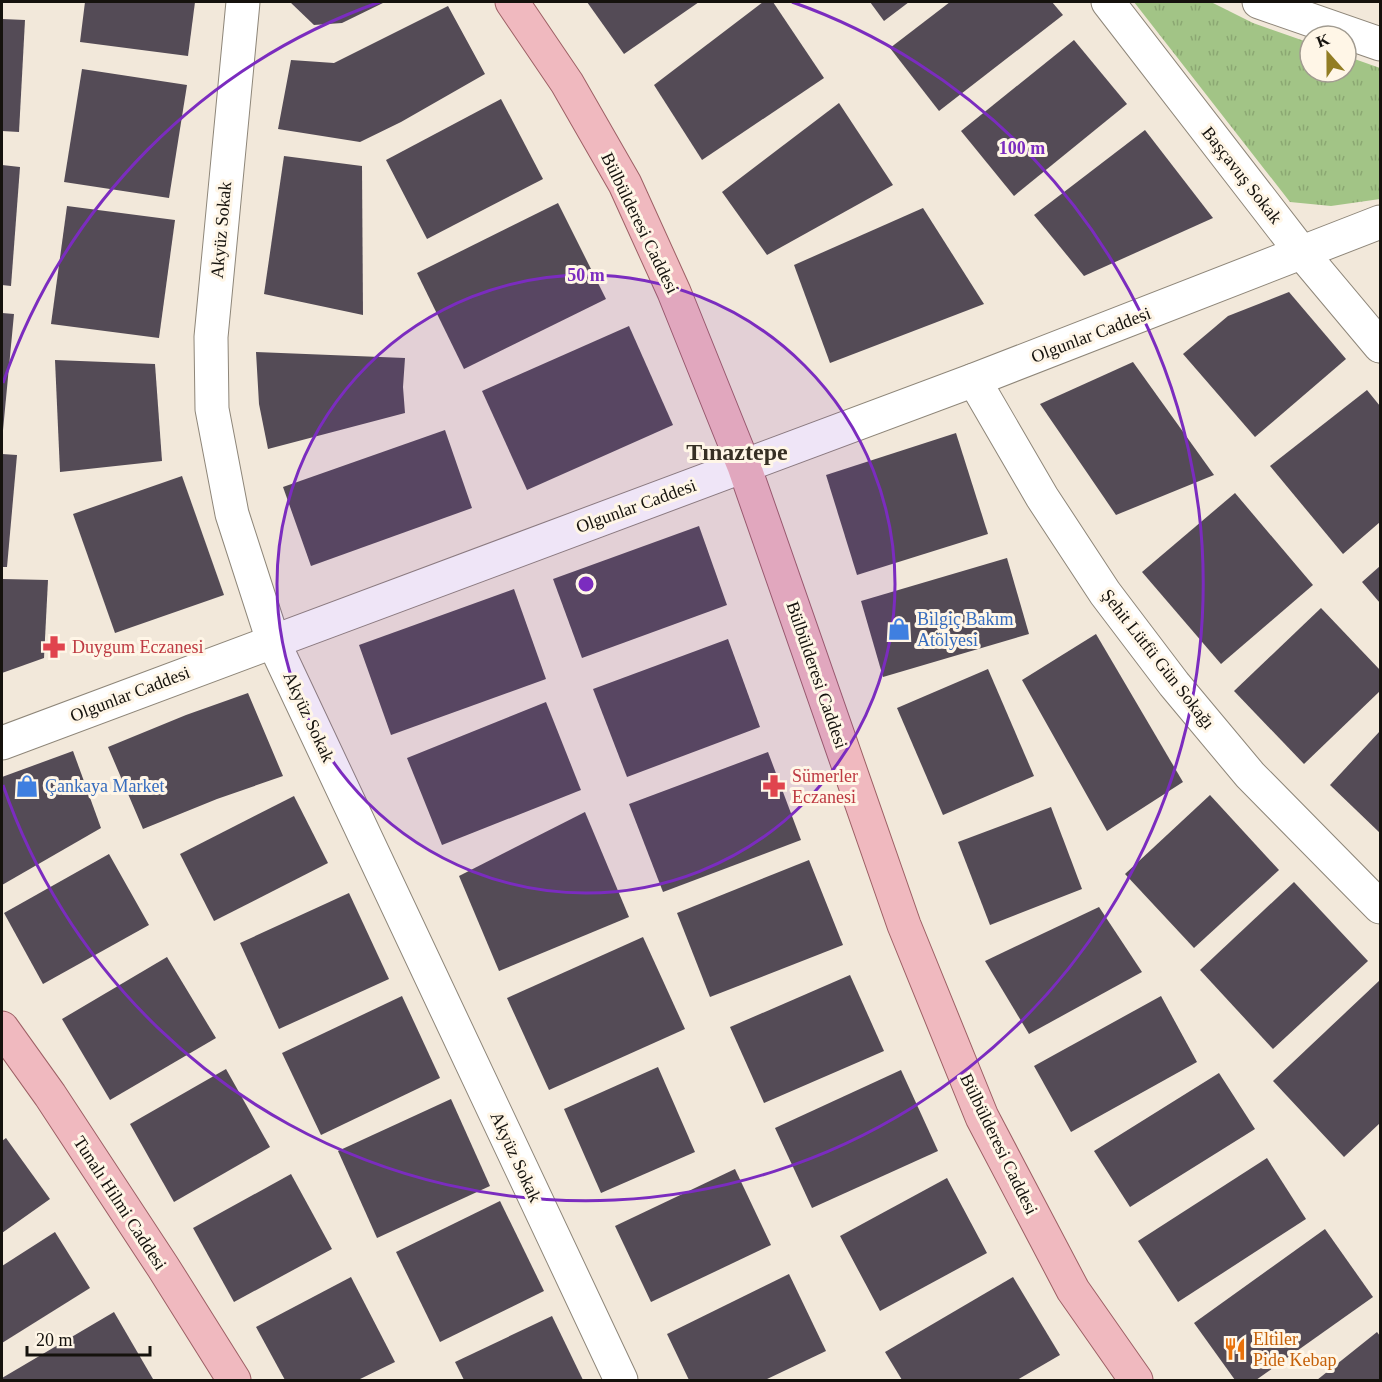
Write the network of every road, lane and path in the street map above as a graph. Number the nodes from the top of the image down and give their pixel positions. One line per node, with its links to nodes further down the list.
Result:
1 (243, 2): 11 (street, Akyüz Sokak)
2 (512, 2): 10 (main road, Bülbülderesi Caddesi)
3 (1108, 2): 7 (street, Başçavuş Sokak)
4 (1259, 2): 5 (street)
5 (1380, 44)
6 (1380, 222): 7 (street, Olgunlar Caddesi)
7 (1302, 253): 8 (street, Başçavuş Sokak); 9 (street, Olgunlar Caddesi)
8 (1380, 346)
9 (974, 380): 10 (street, Olgunlar Caddesi); 13 (street, Şehit Lütfü Gün Sokağı)
10 (744, 466): 11 (street, Olgunlar Caddesi); 17 (main road, Bülbülderesi Caddesi)
11 (273, 640): 12 (street, Olgunlar Caddesi); 16 (street, Akyüz Sokak)
12 (2, 742)
13 (1380, 907)
14 (2, 1028): 15 (main road, Tunalı Hilmi Caddesi)
15 (234, 1380)
16 (621, 1380)
17 (1136, 1380)

